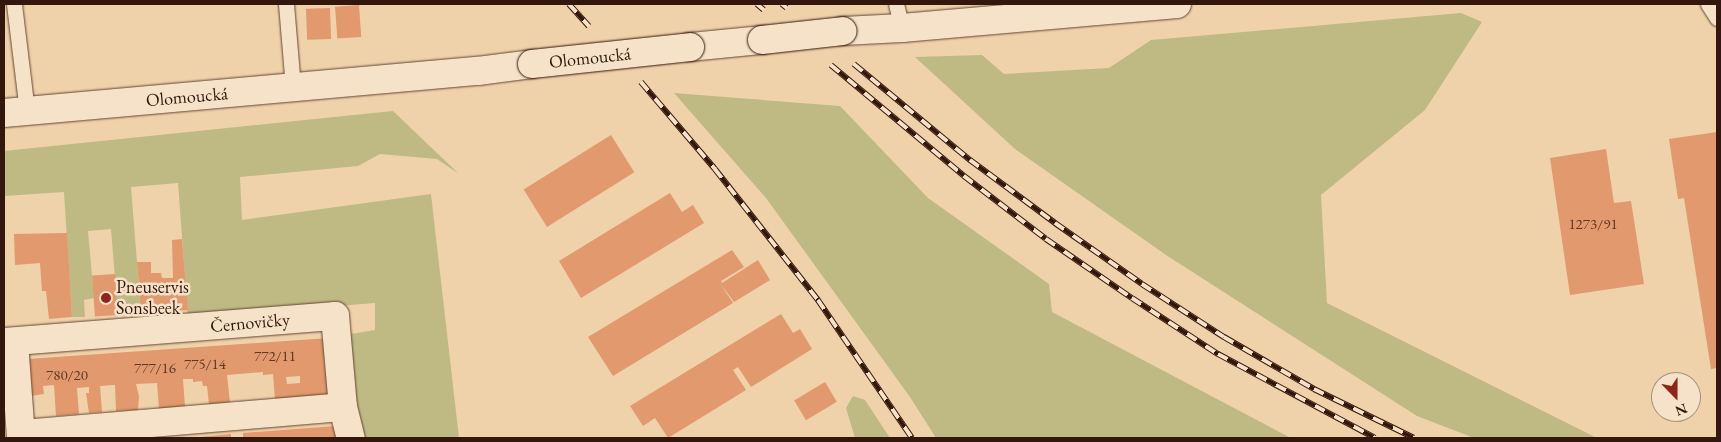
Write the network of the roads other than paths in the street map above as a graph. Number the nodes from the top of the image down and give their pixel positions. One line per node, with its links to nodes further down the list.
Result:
1 (14, 4): 8 (lane)
2 (286, 4): 7 (lane)
3 (1177, 4): 5 (main road, Olomoucká)
4 (1708, 4): 6 (lane)
5 (899, 16): 7 (main road, Olomoucká, bridge)
6 (1717, 18)
7 (292, 87): 8 (main road, Olomoucká)
8 (15, 112)
9 (9, 342): 10 (main road, Černovičky); 11 (main road, Černovičky)
10 (343, 407): 11 (main road, Černovičky); 12 (main road, Černovičky)
11 (22, 436)
12 (351, 438)

